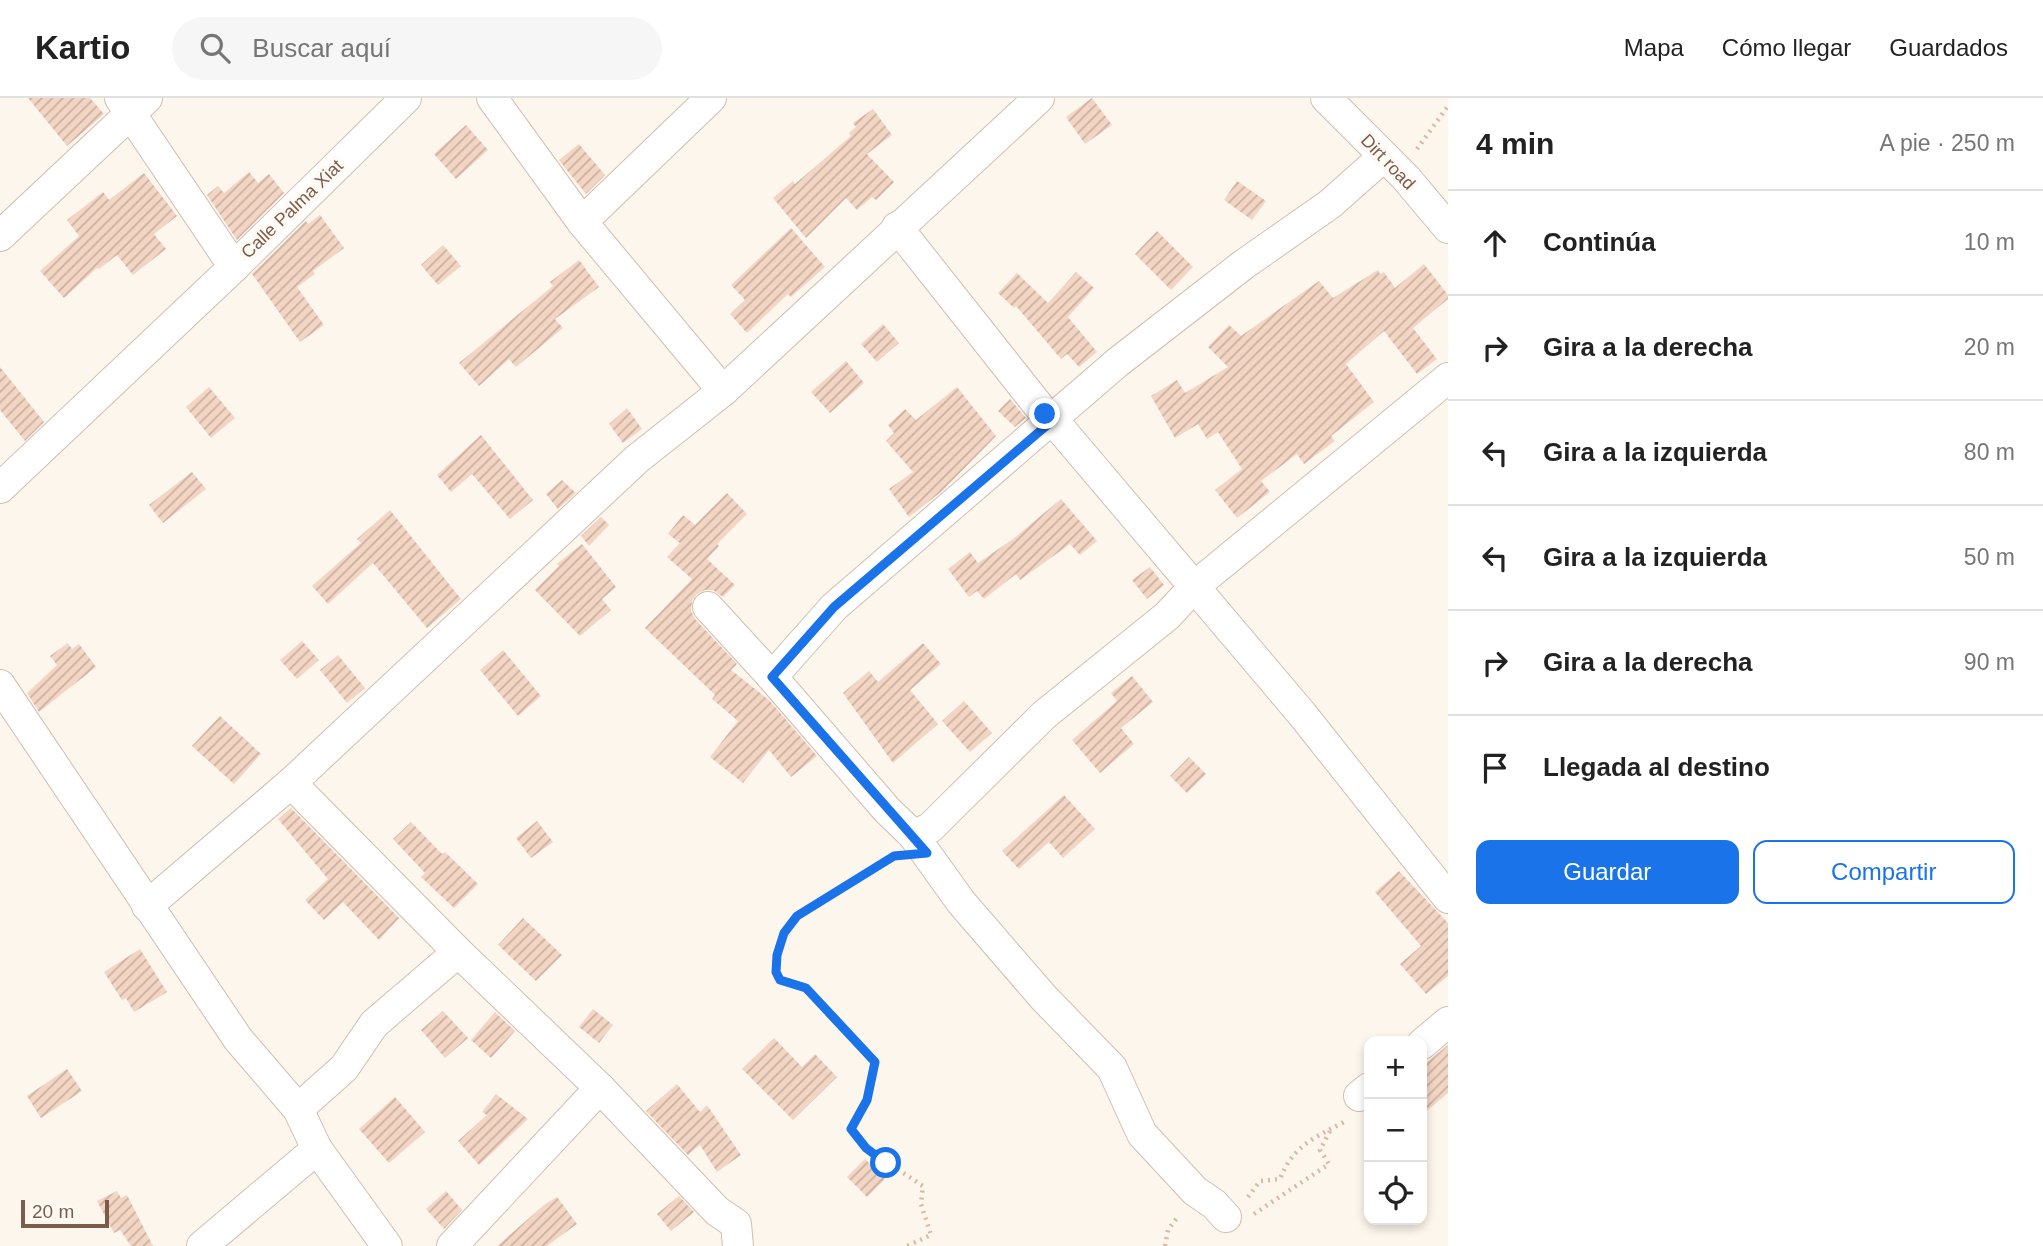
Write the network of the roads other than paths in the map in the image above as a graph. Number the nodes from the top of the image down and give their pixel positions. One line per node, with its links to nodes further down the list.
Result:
1 (406, 98): 12 (street, Calle Palma Xiat)
2 (492, 98): 8 (street)
3 (711, 98): 8 (street)
4 (1038, 98): 9 (street)
5 (1326, 98): 7 (street, Dirt road)
6 (132, 103): 11 (street); 12 (street, Calle Palma Xiat)
7 (1383, 157): 10 (street, Dirt road); 15 (street)
8 (582, 222): 14 (street)
9 (897, 227): 14 (street); 15 (street)
10 (1448, 228)
11 (0, 236)
12 (234, 267): 16 (street)
13 (1448, 378): 17 (street)
14 (723, 391): 21 (street)
15 (1053, 420): 17 (street); 19 (street)
16 (0, 488)
17 (1195, 586): 22 (street); 23 (street)
18 (708, 607): 19 (street)
19 (772, 677): 22 (street)
20 (0, 685): 24 (street)
21 (291, 783): 24 (street); 25 (street)
22 (920, 844): 31 (street)
23 (1448, 898)
24 (147, 906): 29 (street)
25 (458, 952): 28 (street); 29 (street)
26 (1448, 1022): 27 (street)
27 (1427, 1040)
28 (600, 1088): 34 (street); 35 (street)
29 (298, 1109): 30 (street)
30 (317, 1149): 32 (street); 33 (street)
31 (1226, 1217)
32 (202, 1246)
33 (387, 1246)
34 (452, 1246)
35 (738, 1246)

